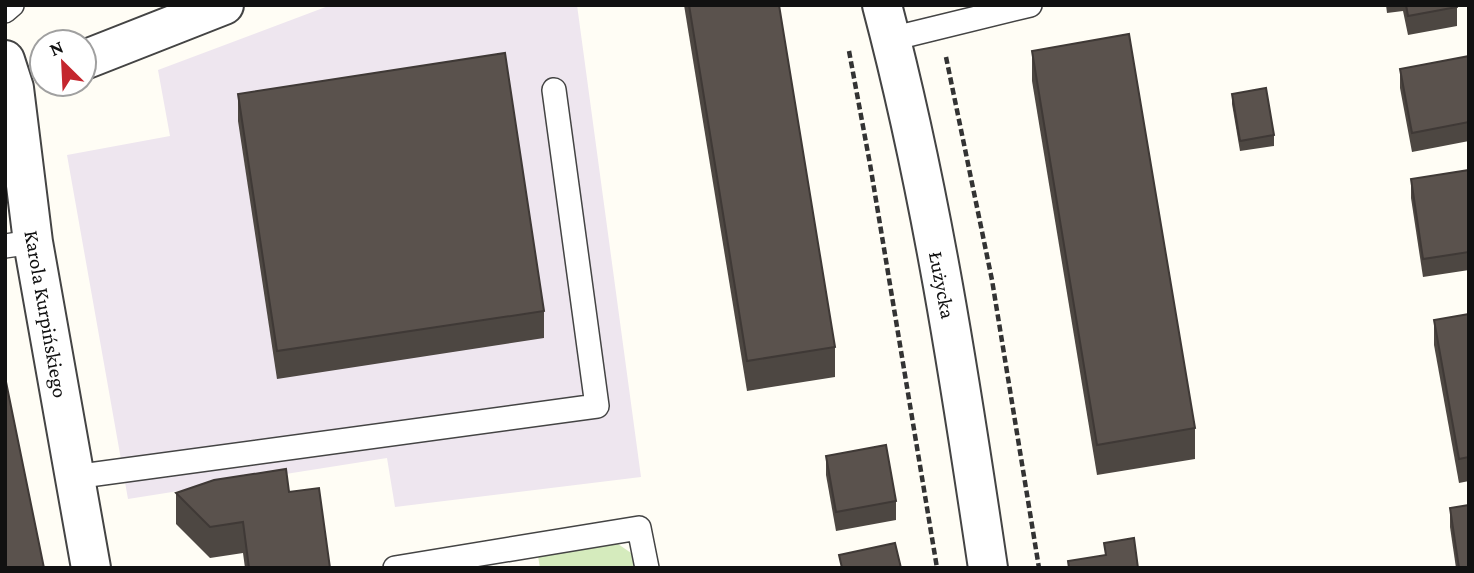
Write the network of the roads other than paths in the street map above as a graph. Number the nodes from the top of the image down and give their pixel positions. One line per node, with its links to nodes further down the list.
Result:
1 (12, 5): 4 (lane)
2 (224, 5): 6 (street)
3 (1030, 5): 5 (lane)
4 (5, 11)
5 (886, 22): 15 (street, Łużycka)
6 (98, 54)
7 (20, 75): 9 (street, Karola Kurpińskiego)
8 (554, 90): 10 (lane)
9 (19, 244): 10 (street, Karola Kurpińskiego)
10 (74, 477): 12 (street, Karola Kurpińskiego)
11 (485, 560): 13 (lane); 14 (lane)
12 (91, 568)
13 (395, 568)
14 (647, 568)
15 (988, 568)

